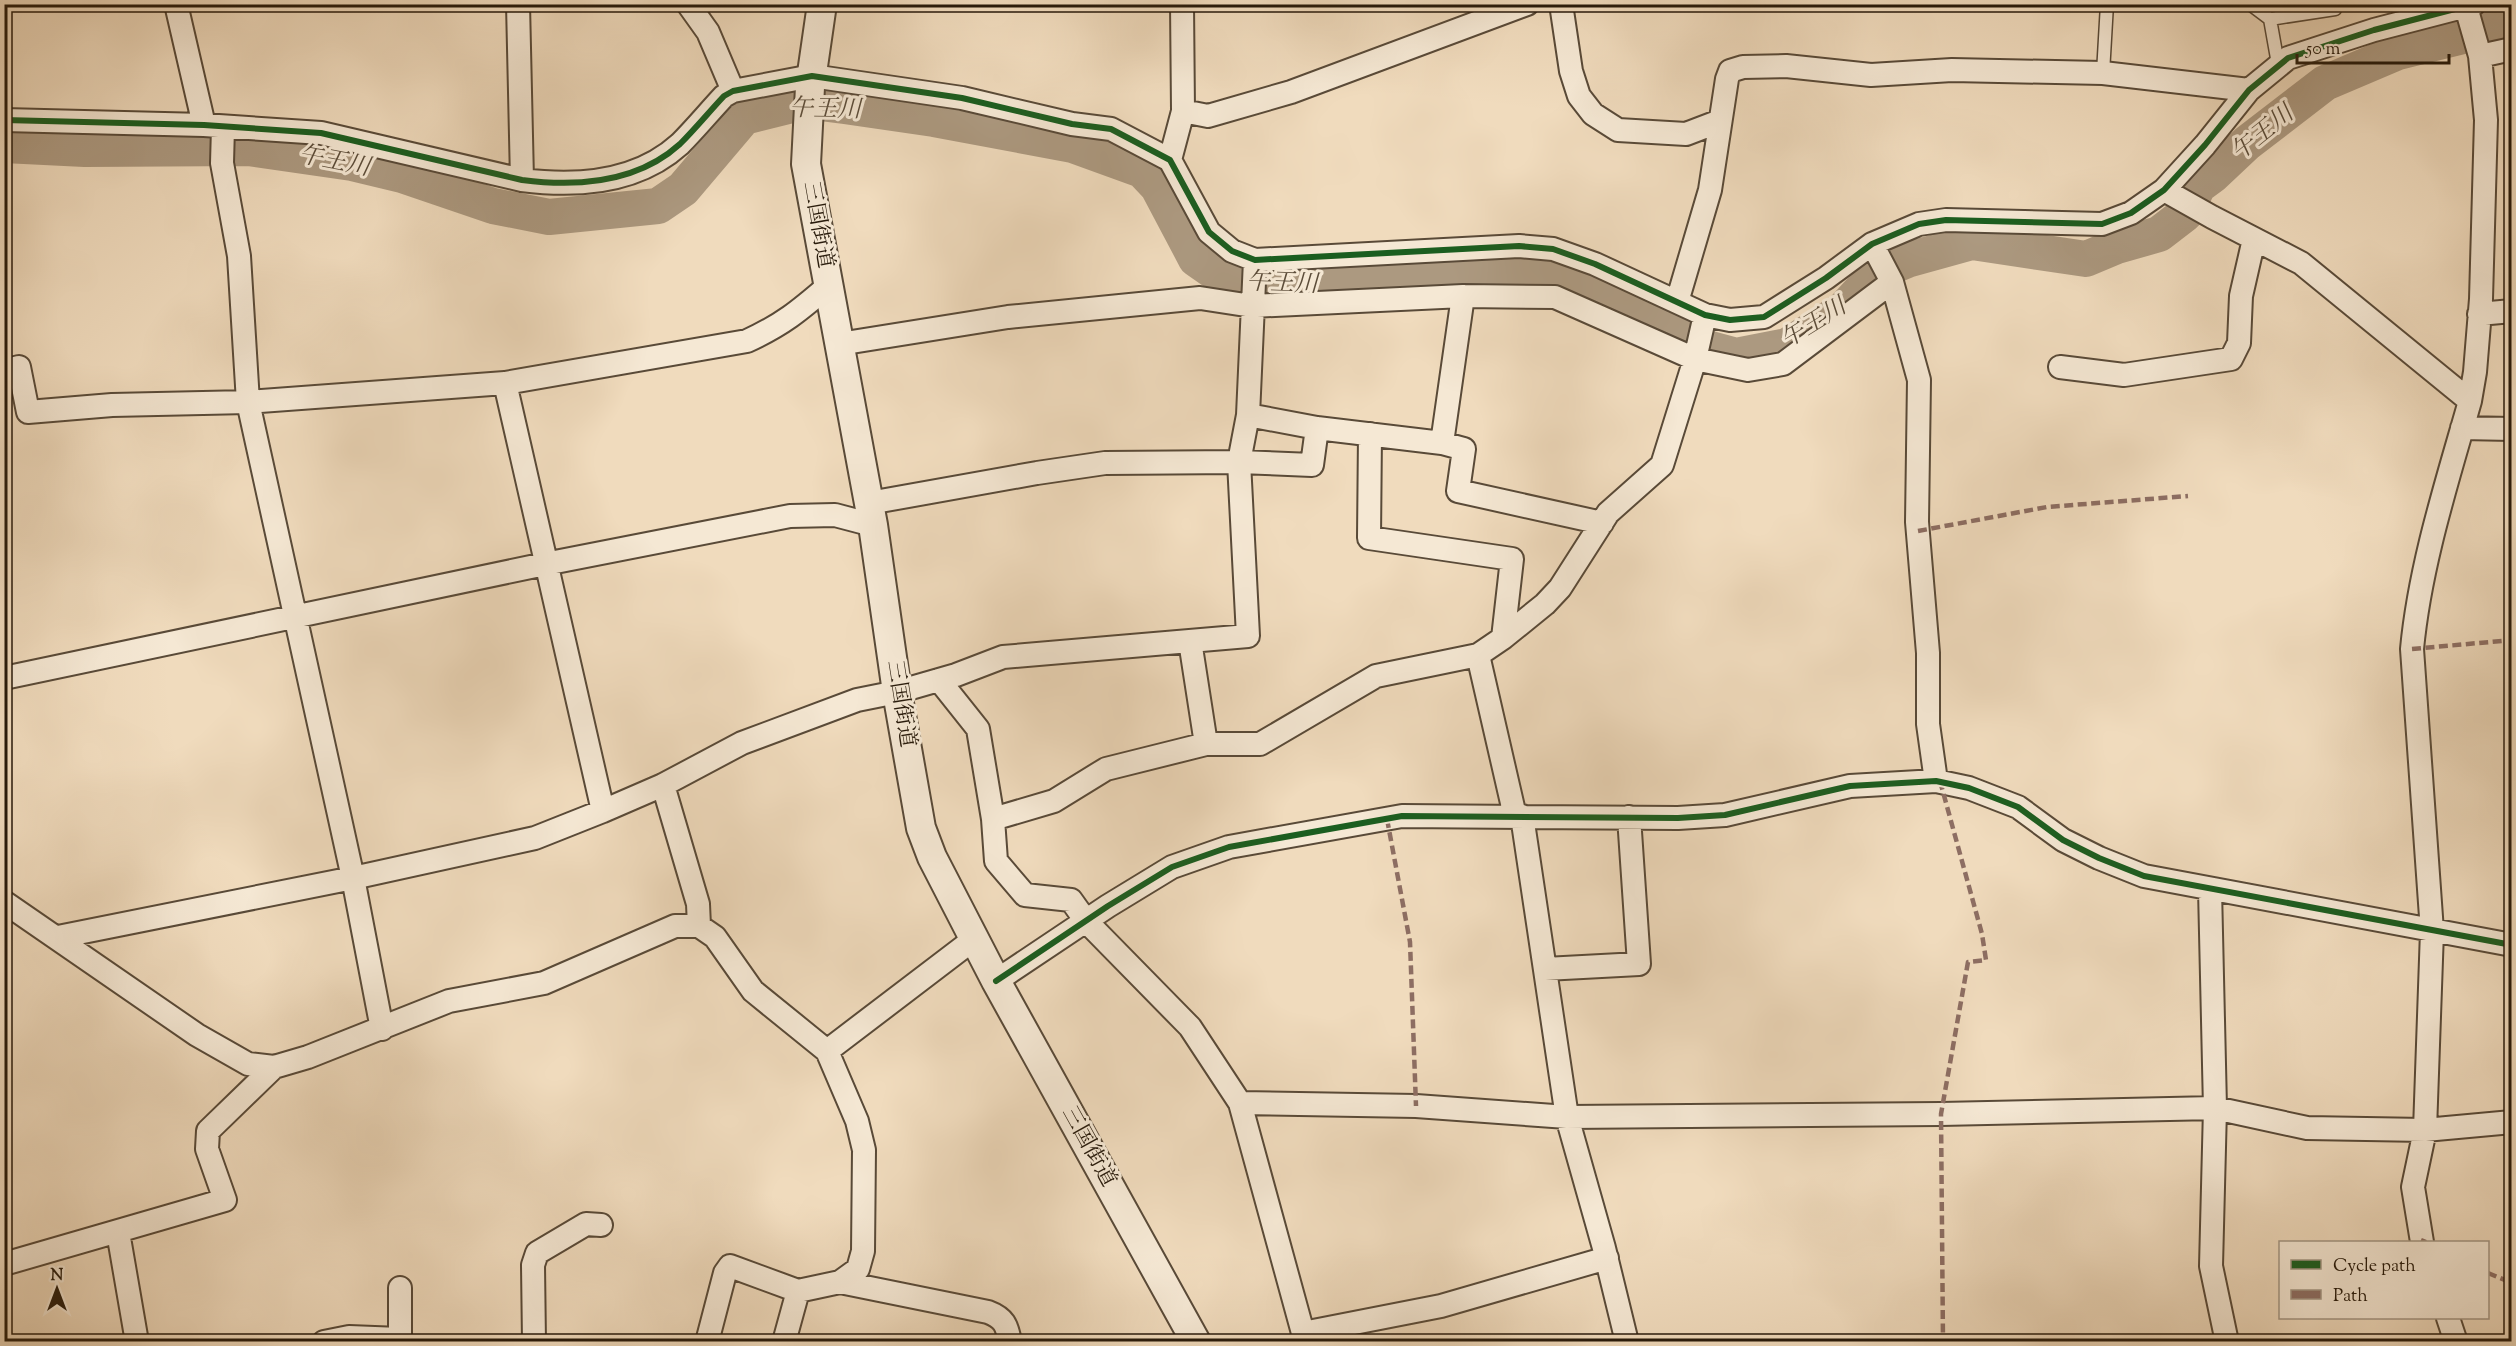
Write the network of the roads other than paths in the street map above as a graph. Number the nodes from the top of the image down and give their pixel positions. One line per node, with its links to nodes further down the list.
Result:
1 (176, 4): 23 (street)
2 (518, 4): 25 (street)
3 (688, 4): 19 (street)
4 (822, 4): 17 (street, 三国街道)
5 (1182, 4): 20 (street)
6 (1527, 4): 20 (street)
7 (1561, 4): 22 (street)
8 (2106, 4): 16 (lane)
9 (2250, 4): 12 (lane)
10 (2336, 4): 12 (lane)
11 (2470, 9): 14 (street); 15 (street)
12 (2270, 19): 15 (lane)
13 (2511, 49): 14 (street)
14 (2479, 53): 36 (street)
15 (2278, 64): 18 (street)
16 (2103, 73): 18 (street); 22 (street)
17 (811, 82): 19 (street); 24 (street); 31 (street, 三国街道)
18 (2248, 90): 26 (street)
19 (733, 91): 25 (street)
20 (1183, 111): 24 (street)
21 (4, 120): 23 (street)
22 (1720, 121): 33 (street)
23 (217, 128): 25 (street); 44 (street)
24 (1170, 160): 29 (street)
25 (522, 180)
26 (2170, 193): 27 (street); 28 (street)
27 (2254, 239): 40 (street); 43 (street)
28 (1874, 246): 30 (street); 37 (street)
29 (1255, 263): 33 (street); 34 (street)
30 (1892, 282): 39 (street); 63 (street)
31 (828, 285): 38 (street, 三国街道); 42 (street)
32 (1463, 296): 34 (street); 39 (street); 50 (street)
33 (1677, 302): 37 (street)
34 (1252, 306): 38 (street); 45 (street)
35 (2511, 311): 36 (street)
36 (2479, 314): 43 (street)
37 (1704, 320): 39 (street)
38 (839, 344): 52 (street, 三国街道)
39 (1695, 359): 53 (street)
40 (2060, 367)
41 (4, 371): 44 (street)
42 (505, 382): 44 (street); 54 (street)
43 (2470, 401): 47 (street)
44 (248, 402): 55 (street)
45 (1248, 415): 46 (street); 51 (street)
46 (1317, 428): 49 (street); 51 (street)
47 (2462, 428): 48 (street); 74 (street)
48 (2511, 429)
49 (1370, 434): 50 (street); 56 (street)
50 (1442, 443): 53 (street)
51 (1239, 462): 52 (street); 57 (street)
52 (871, 514): 54 (street); 61 (street, 三国街道)
53 (1602, 523): 56 (street)
54 (545, 564): 55 (street); 65 (street)
55 (296, 618): 59 (street); 69 (street)
56 (1503, 638): 58 (street)
57 (1190, 641): 60 (street); 62 (street)
58 (1478, 655): 62 (street); 66 (street)
59 (4, 678)
60 (939, 680): 61 (street); 68 (street)
61 (897, 692): 64 (street); 76 (street, 三国街道)
62 (1206, 744): 68 (street)
63 (1936, 781): 67 (street); 70 (street)
64 (663, 784): 65 (street); 73 (street)
65 (603, 812): 69 (street)
66 (1518, 816): 67 (street); 72 (street); 78 (street)
67 (1629, 817): 78 (street)
68 (993, 819): 72 (street)
69 (353, 878): 75 (street); 80 (street)
70 (2210, 889): 74 (street); 84 (street)
71 (4, 902): 75 (street)
72 (1086, 921): 79 (street); 83 (street)
73 (699, 926): 80 (street); 81 (street)
74 (2432, 932): 77 (street); 87 (street)
75 (58, 937): 82 (street)
76 (974, 939): 79 (street, 三国街道); 81 (street)
77 (2511, 945)
78 (1545, 969): 85 (street)
79 (996, 981): 105 (street, 三国街道)
80 (382, 1029): 82 (street)
81 (827, 1051): 93 (street)
82 (274, 1066): 89 (street)
83 (1240, 1103): 85 (street); 97 (street)
84 (2215, 1108): 85 (street); 87 (street); 107 (street)
85 (1567, 1118): 91 (street)
86 (2511, 1122): 87 (street)
87 (2425, 1130): 90 (street)
88 (602, 1225): 101 (street)
89 (118, 1232): 92 (street); 99 (street)
90 (2422, 1241)
91 (1607, 1258): 97 (street); 106 (street)
92 (4, 1264)
93 (840, 1282): 95 (street); 104 (street)
94 (400, 1288): 98 (street)
95 (798, 1291): 102 (street); 103 (street)
96 (2449, 1319): 108 (street)
97 (1302, 1337)
98 (400, 1340): 100 (street)
99 (137, 1341)
100 (324, 1341)
101 (534, 1341)
102 (707, 1341)
103 (784, 1341)
104 (1010, 1341)
105 (1196, 1341)
106 (1627, 1341)
107 (2227, 1341)
108 (2456, 1341)

